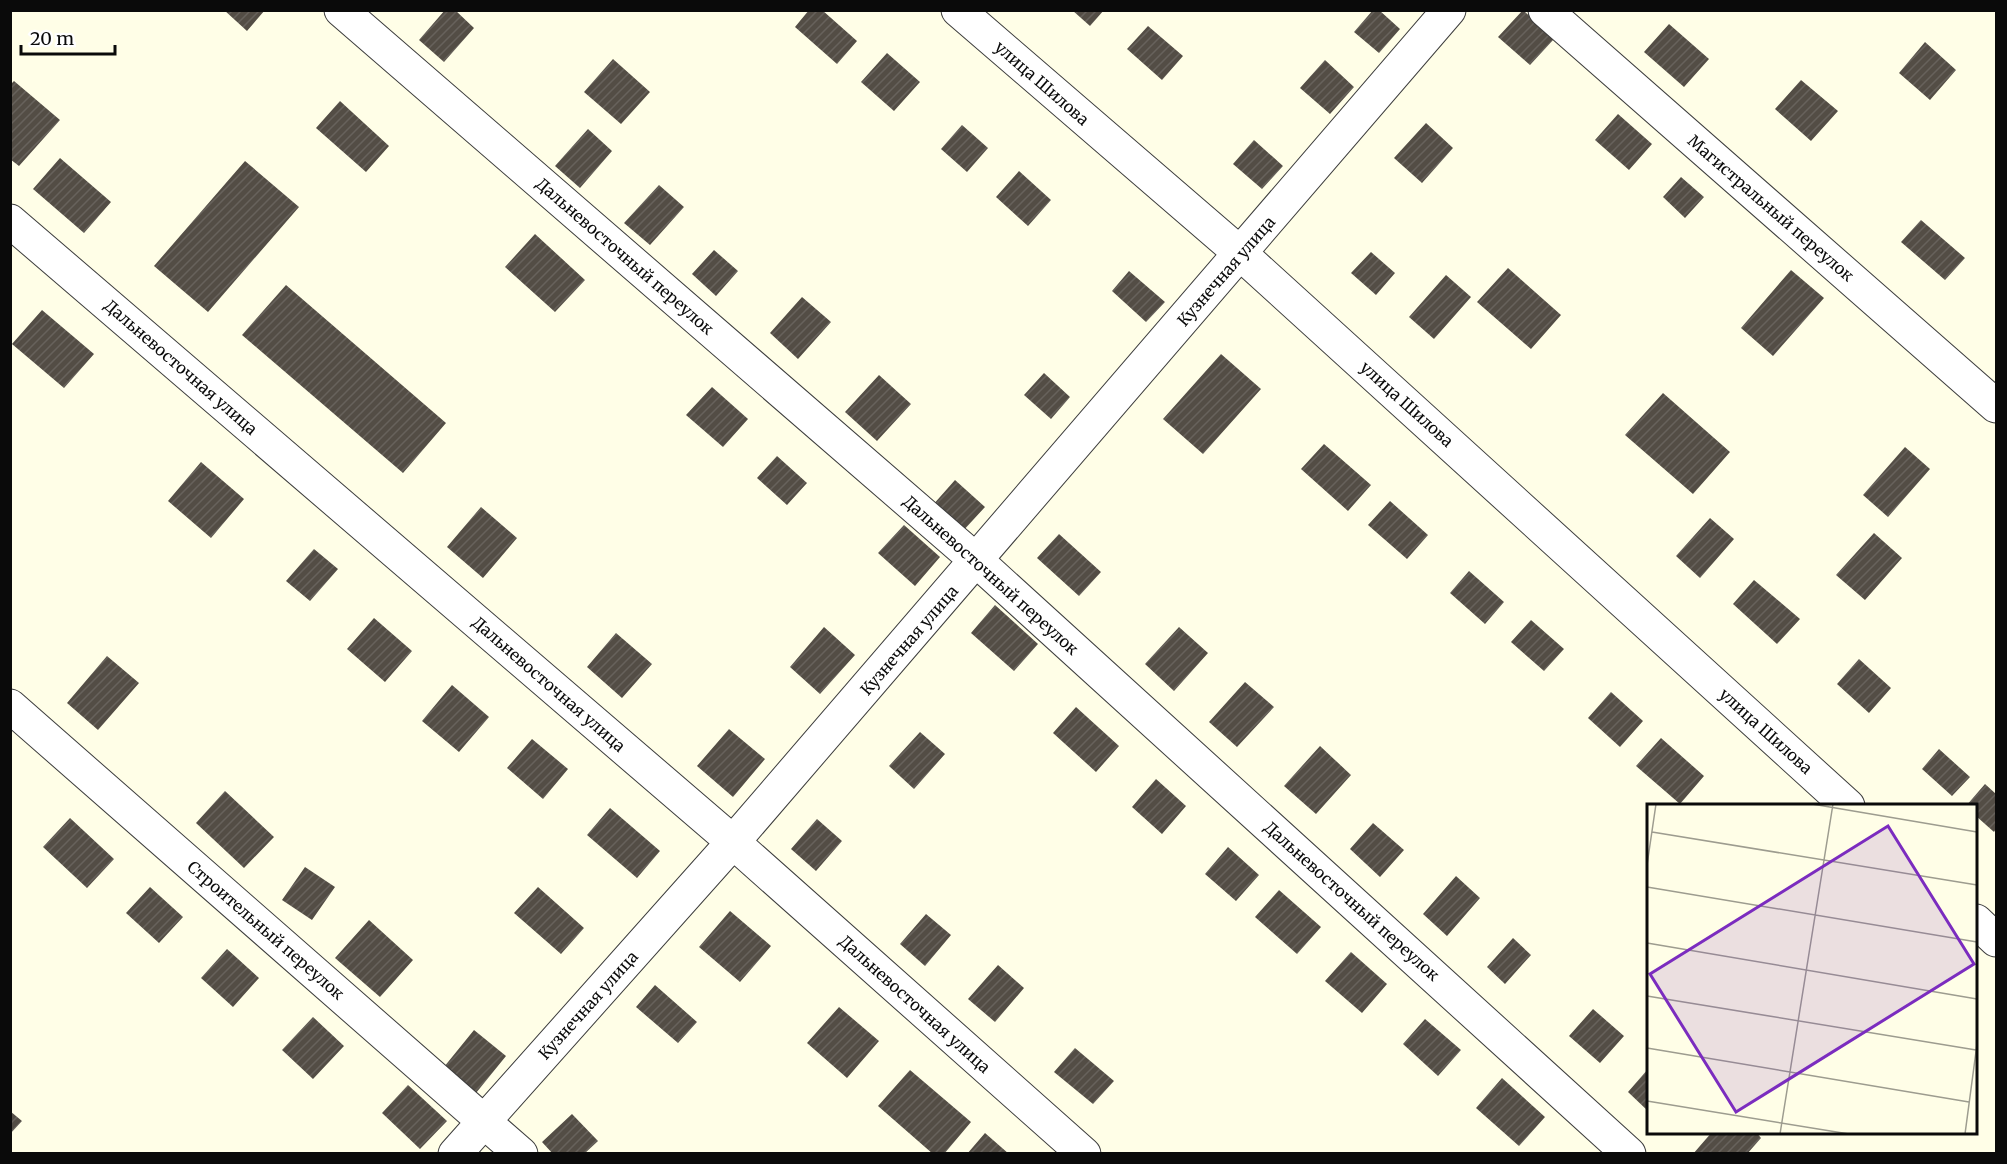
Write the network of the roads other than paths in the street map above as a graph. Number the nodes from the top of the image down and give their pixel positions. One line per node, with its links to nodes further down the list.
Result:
1 (341, 10): 8 (street, Дальневосточный переулок)
2 (958, 10): 6 (street, улица Шилова)
3 (1449, 10): 6 (street, Кузнечная улица)
4 (1545, 10): 7 (street, Магистральный переулок)
5 (10, 221): 11 (street, Дальневосточная улица)
6 (1241, 254): 8 (street, Кузнечная улица); 10 (street, улица Шилова)
7 (1996, 406)
8 (977, 561): 11 (street, Кузнечная улица); 18 (street, Дальневосточный переулок)
9 (10, 706): 14 (street, Строительный переулок)
10 (1846, 804)
11 (733, 842): 14 (street, Кузнечная улица); 17 (street, Дальневосточная улица)
12 (1977, 922): 13 (street)
13 (1996, 940)
14 (484, 1121): 15 (street, Кузнечная улица); 16 (street, Строительный переулок)
15 (455, 1154)
16 (521, 1154)
17 (1084, 1154)
18 (1629, 1154)

